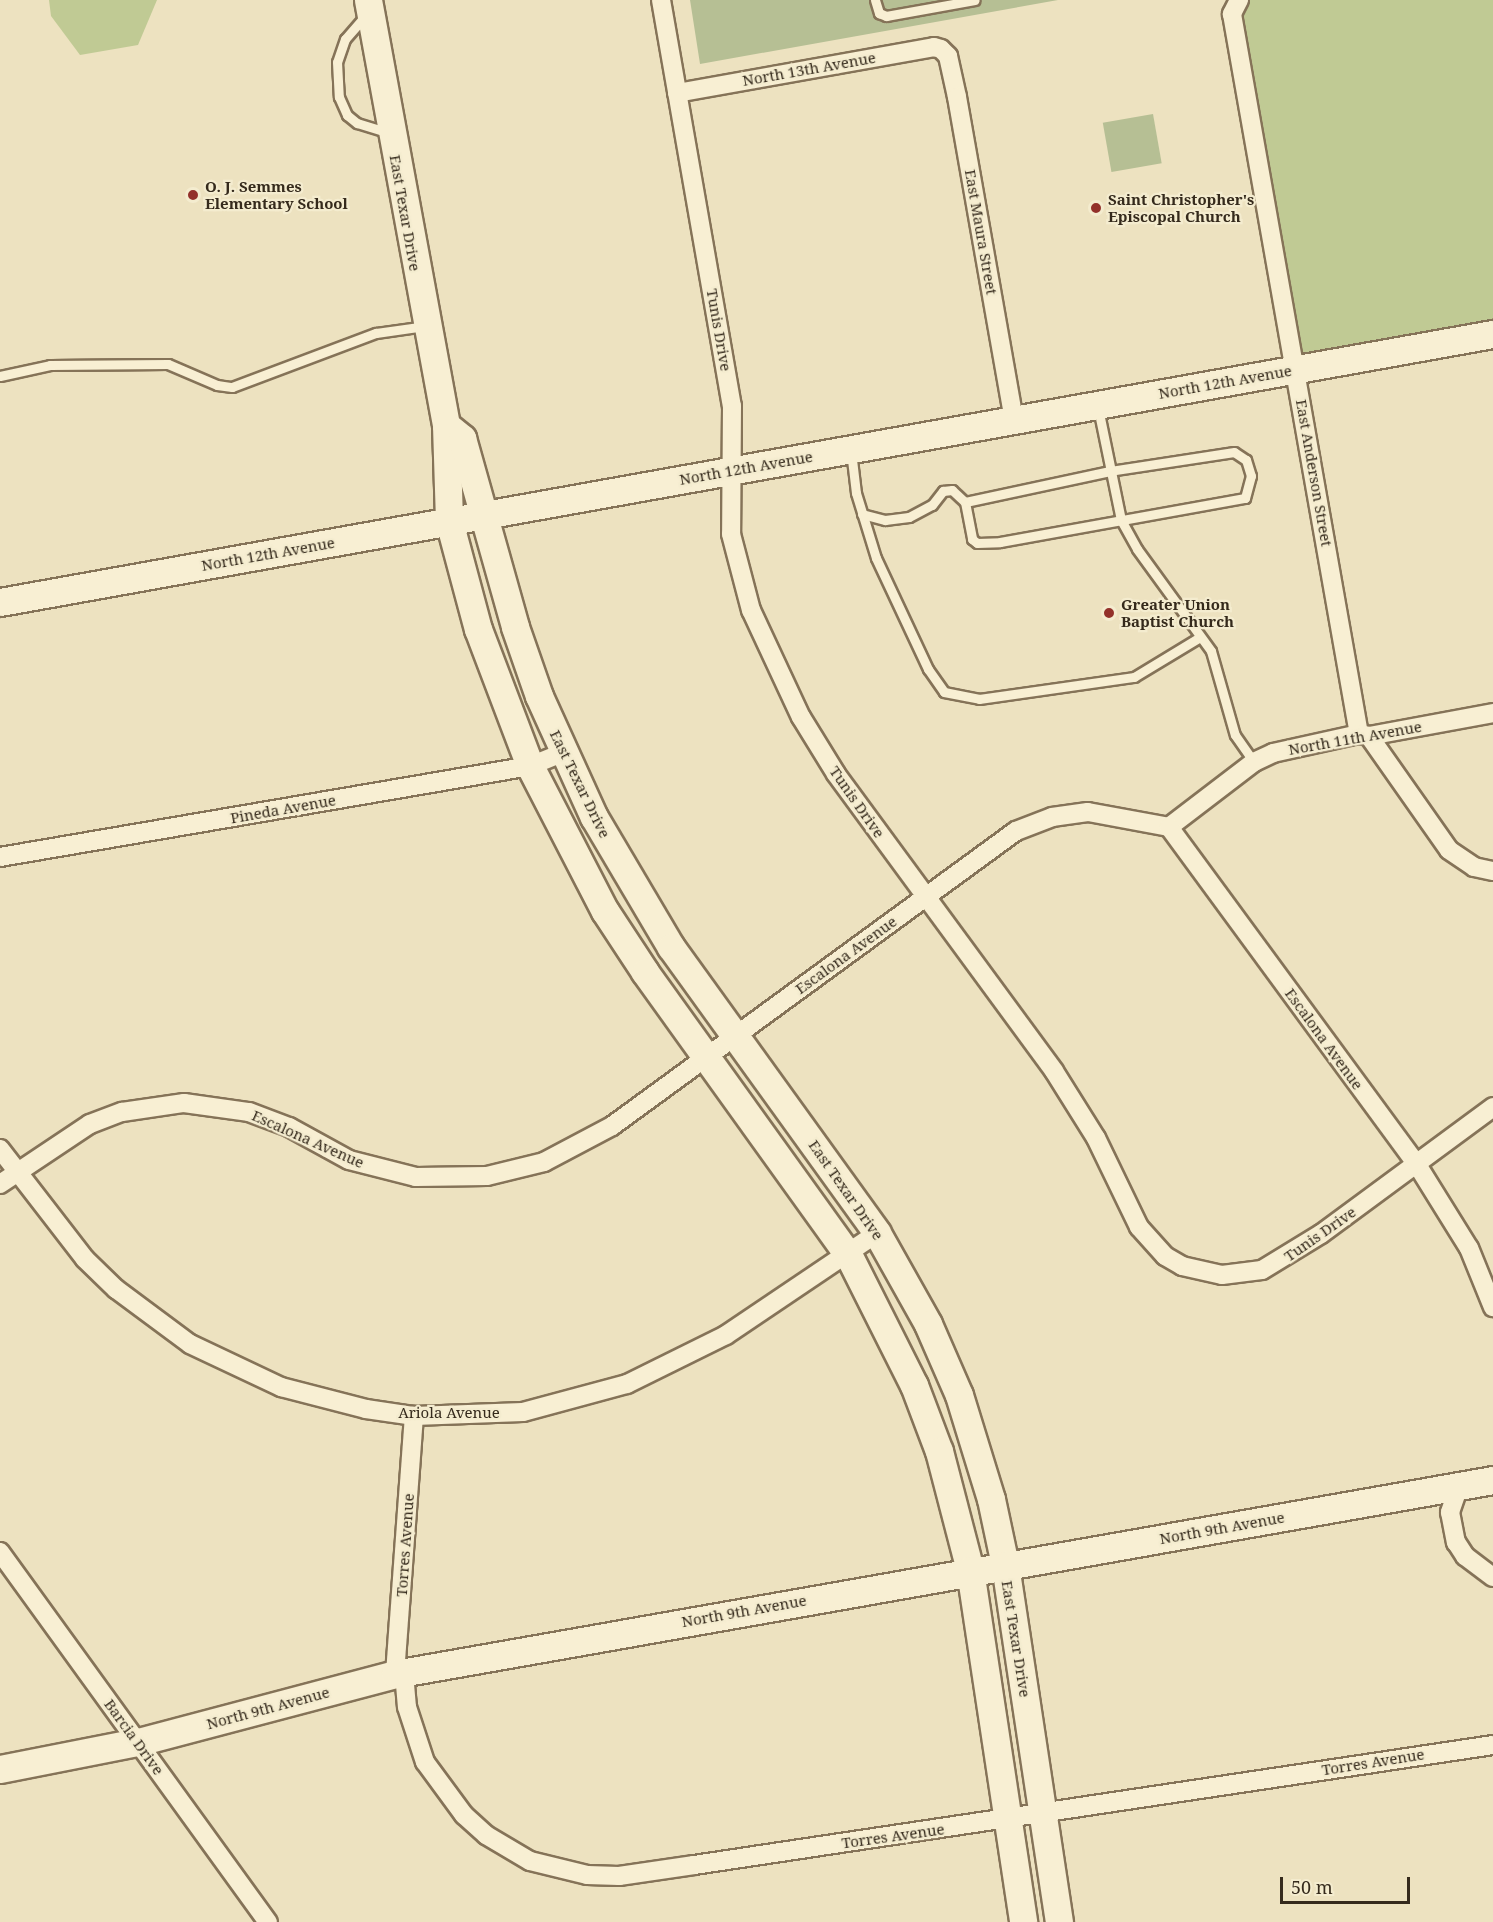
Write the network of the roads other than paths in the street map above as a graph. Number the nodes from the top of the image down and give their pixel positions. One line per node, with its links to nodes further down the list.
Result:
1 (661, 0): 7 (street, Tunis Drive)
2 (874, 0): 3 (lane)
3 (975, 0)
4 (1238, 0): 11 (street, East Anderson Street)
5 (369, 6): 8 (street, East Texar Drive); 8 (lane)
6 (941, 49): 7 (street, North 13th Avenue); 14 (street, East Maura Street)
7 (677, 93): 17 (street, Tunis Drive)
8 (392, 133): 9 (street, East Texar Drive)
9 (426, 326): 12 (lane); 15 (street, East Texar Drive)
10 (1493, 334): 11 (street, North 12th Avenue)
11 (1295, 370): 13 (street, North 12th Avenue); 27 (street, East Anderson Street)
12 (0, 376)
13 (1098, 405): 14 (street, North 12th Avenue); 18 (lane)
14 (1014, 418): 16 (street, North 12th Avenue)
15 (446, 425): 21 (street, East Texar Drive); 23 (street, East Texar Drive)
16 (851, 449): 17 (street, North 12th Avenue); 20 (lane)
17 (731, 471): 21 (street, North 12th Avenue); 34 (street, Tunis Drive)
18 (1110, 471): 19 (lane); 22 (lane); 22 (lane)
19 (965, 502): 20 (lane); 22 (lane)
20 (862, 514): 25 (lane)
21 (485, 515): 23 (street, North 12th Avenue); 28 (street, East Texar Drive)
22 (1121, 520): 25 (lane)
23 (449, 521): 24 (street, North 12th Avenue); 30 (street)
24 (0, 602)
25 (1200, 637): 29 (lane)
26 (1493, 713): 27 (street, North 11th Avenue)
27 (1364, 735): 29 (street, North 11th Avenue); 33 (street, East Anderson Street)
28 (563, 753): 30 (street, Pineda Avenue); 35 (street, East Texar Drive)
29 (1254, 762): 31 (street, North 11th Avenue)
30 (530, 766): 32 (street, Pineda Avenue); 36 (street)
31 (1169, 827): 34 (street, Escalona Avenue); 39 (street, Escalona Avenue)
32 (0, 858)
33 (1493, 871)
34 (925, 897): 35 (street, Escalona Avenue); 39 (street, Tunis Drive)
35 (736, 1036): 36 (street, Escalona Avenue); 42 (street, East Texar Drive)
36 (706, 1056): 40 (street, Escalona Avenue); 43 (street)
37 (1493, 1107): 39 (street, Tunis Drive)
38 (0, 1149): 40 (street, Ariola Avenue)
39 (1416, 1163): 44 (street, Escalona Avenue)
40 (16, 1172): 41 (street, Escalona Avenue); 45 (street, Ariola Avenue)
41 (0, 1184)
42 (877, 1233): 43 (street, Ariola Avenue); 49 (street, East Texar Drive)
43 (848, 1254): 45 (street, Ariola Avenue); 50 (street)
44 (1493, 1307)
45 (414, 1416): 52 (street, Torres Avenue)
46 (1493, 1480): 47 (street, North 9th Avenue)
47 (1459, 1486): 49 (street, North 9th Avenue); 51 (street)
48 (0, 1552): 53 (street, Barcia Drive)
49 (1005, 1565): 50 (street, North 9th Avenue); 56 (street, East Texar Drive)
50 (970, 1570): 52 (street, North 9th Avenue); 57 (street)
51 (1493, 1577)
52 (400, 1673): 53 (street, North 9th Avenue); 57 (street, Torres Avenue)
53 (138, 1742): 55 (street, North 9th Avenue); 58 (street, Barcia Drive)
54 (1493, 1745): 56 (street, Torres Avenue)
55 (0, 1769)
56 (1044, 1814): 57 (street, Torres Avenue); 60 (street, East Texar Drive)
57 (1008, 1820): 59 (street)
58 (268, 1922)
59 (1023, 1922)
60 (1059, 1922)

